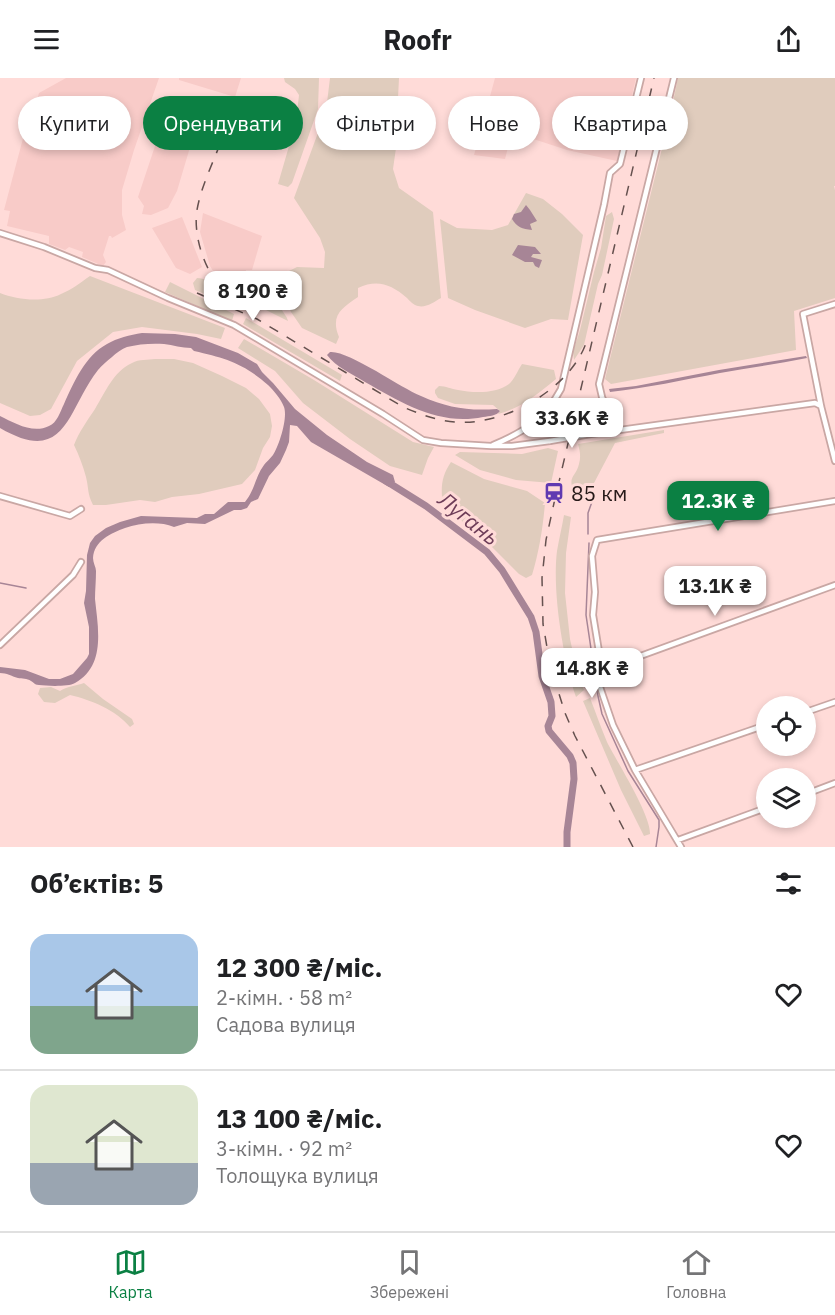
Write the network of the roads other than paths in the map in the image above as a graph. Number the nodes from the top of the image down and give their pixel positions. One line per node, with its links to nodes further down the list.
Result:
1 (641, 78): 7 (street)
2 (674, 78): 6 (street)
3 (0, 234): 7 (street)
4 (835, 304): 5 (street)
5 (821, 406): 6 (street); 8 (street)
6 (616, 431): 7 (street, bridge)
7 (491, 446)
8 (835, 461)
9 (0, 495): 11 (street)
10 (835, 501): 15 (street)
11 (81, 509)
12 (81, 562): 14 (street)
13 (835, 585): 15 (street)
14 (0, 645)
15 (602, 670): 19 (street)
16 (835, 702): 17 (street)
17 (816, 709)
18 (756, 728): 19 (street)
19 (634, 770): 23 (street)
20 (835, 783): 21 (street)
21 (816, 790)
22 (756, 812): 23 (street)
23 (678, 840): 24 (street)
24 (681, 847)

